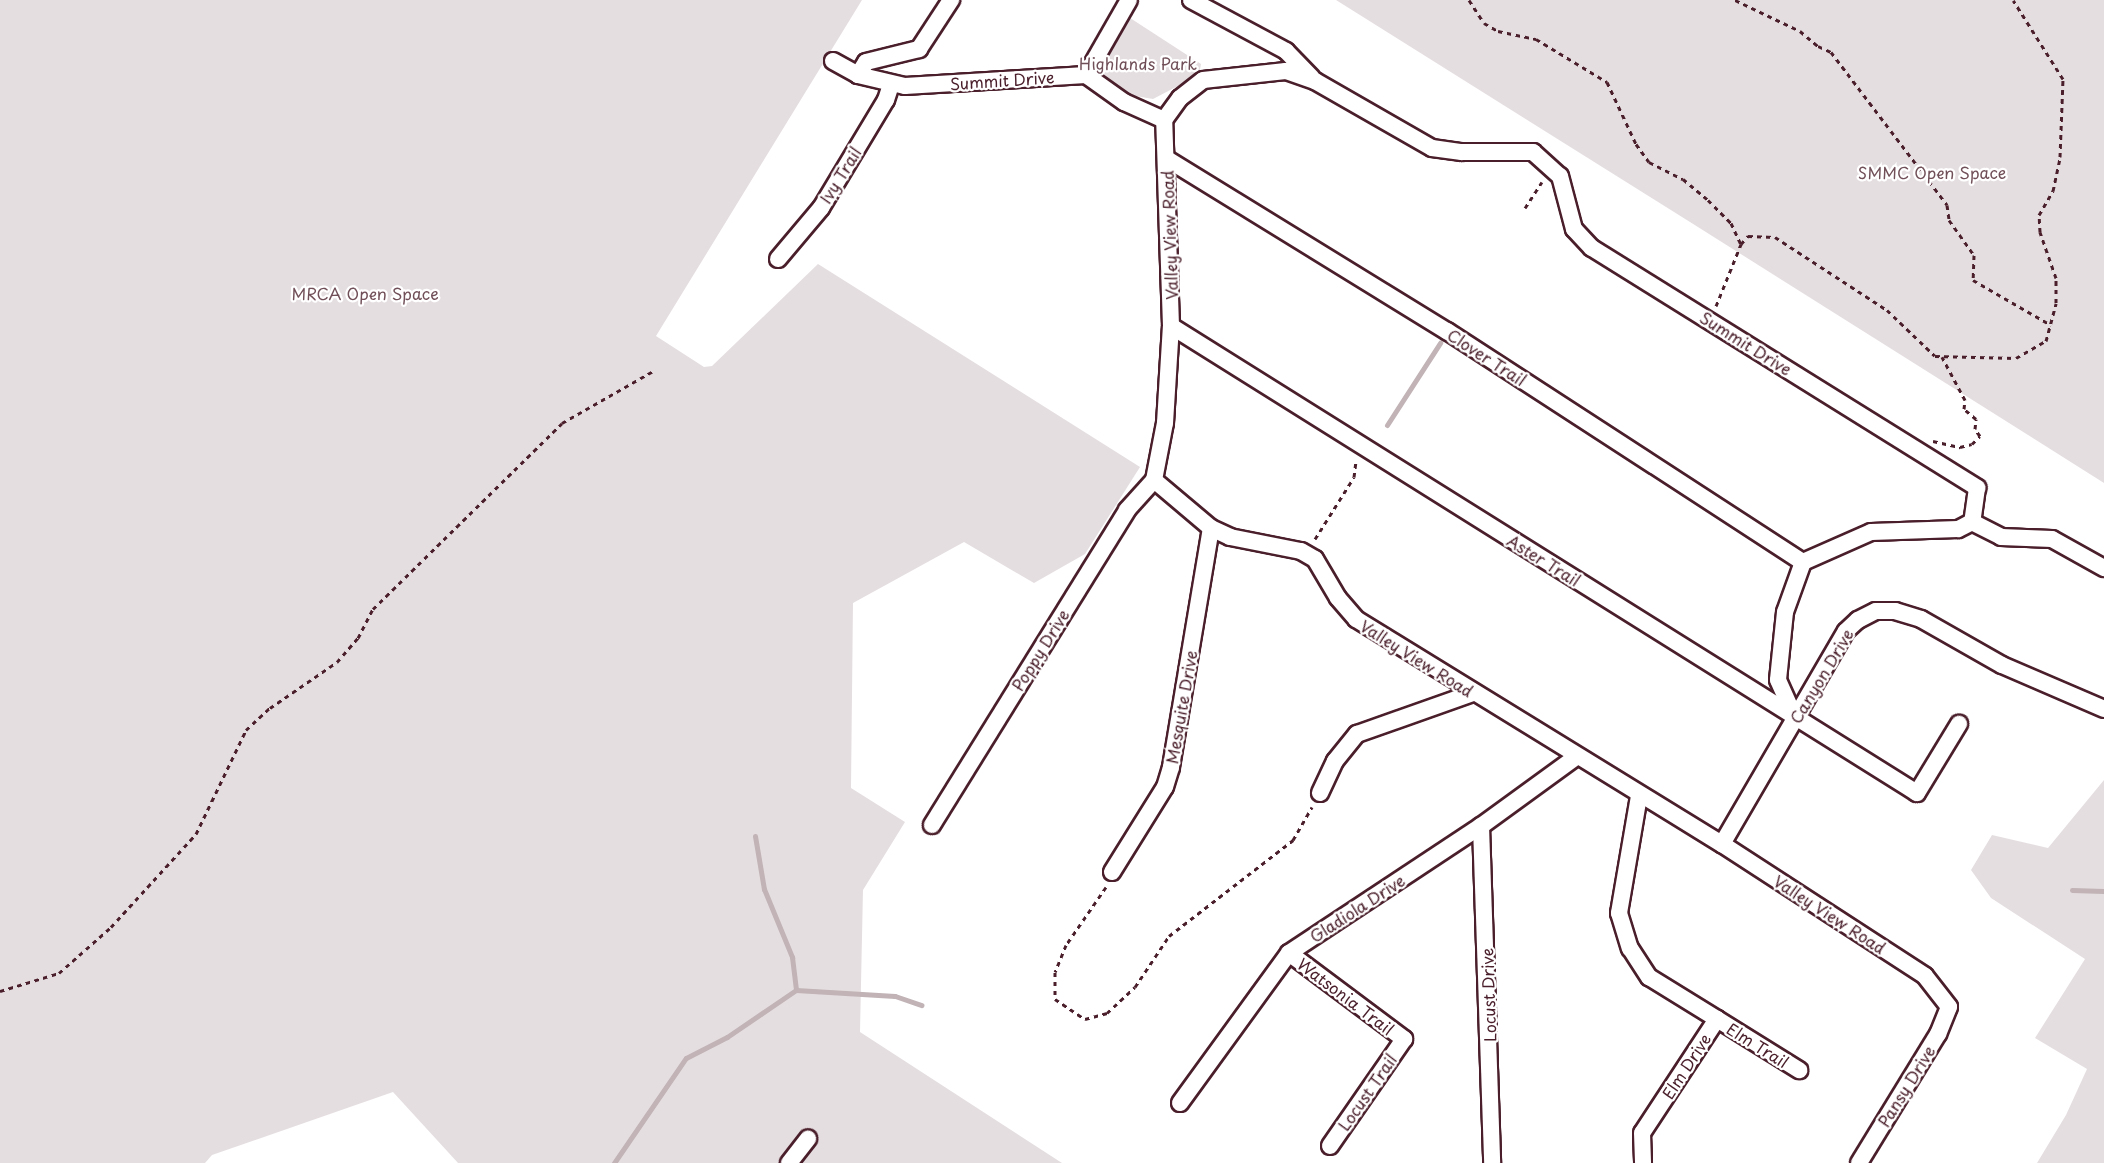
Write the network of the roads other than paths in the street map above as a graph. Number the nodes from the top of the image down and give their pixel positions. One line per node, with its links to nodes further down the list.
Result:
1 (951, 0): 5 (street)
2 (1129, 0): 6 (street)
3 (1191, 0): 7 (street)
4 (833, 61): 5 (street, Summit Drive)
5 (858, 75): 8 (street, Summit Drive)
6 (1086, 75): 8 (street, Summit Drive); 9 (street)
7 (1315, 81): 9 (street); 14 (street, Summit Drive)
8 (891, 85): 11 (street, Ivy Trail)
9 (1164, 120): 10 (street, Valley View Road)
10 (1167, 159): 12 (street, Valley View Road); 16 (street, Clover Trail)
11 (778, 259)
12 (1172, 326): 13 (street, Valley View Road); 20 (street, Aster Trail)
13 (1154, 480): 15 (street); 25 (street, Poppy Drive)
14 (1972, 522): 16 (street); 17 (street)
15 (1211, 528): 18 (street, Valley View Road); 28 (street, Mesquite Drive)
16 (1803, 562): 20 (street)
17 (2104, 568)
18 (1473, 693): 22 (street, Valley View Road); 23 (street)
19 (2104, 709): 20 (street, Canyon Drive)
20 (1795, 718): 21 (street, Aster Trail); 27 (street, Canyon Drive)
21 (1959, 724)
22 (1576, 757): 24 (street, Valley View Road); 26 (street, Gladiola Drive)
23 (1320, 793)
24 (1639, 796): 27 (street, Valley View Road); 31 (street, Elm Drive)
25 (932, 825)
26 (1481, 826): 29 (street, Gladiola Drive); 38 (street, Locust Drive)
27 (1722, 844): 30 (street, Valley View Road)
28 (1113, 872)
29 (1289, 953): 32 (street, Watsonia Trail); 34 (street, Gladiola Drive)
30 (1949, 1007): 40 (street, Pansy Drive)
31 (1717, 1019): 33 (street, Elm Trail); 39 (street, Elm Drive)
32 (1404, 1039): 36 (street, Locust Trail)
33 (1799, 1070)
34 (1180, 1103)
35 (808, 1139): 37 (street)
36 (1330, 1146)
37 (789, 1163)
38 (1492, 1163)
39 (1642, 1163)
40 (1859, 1163)

